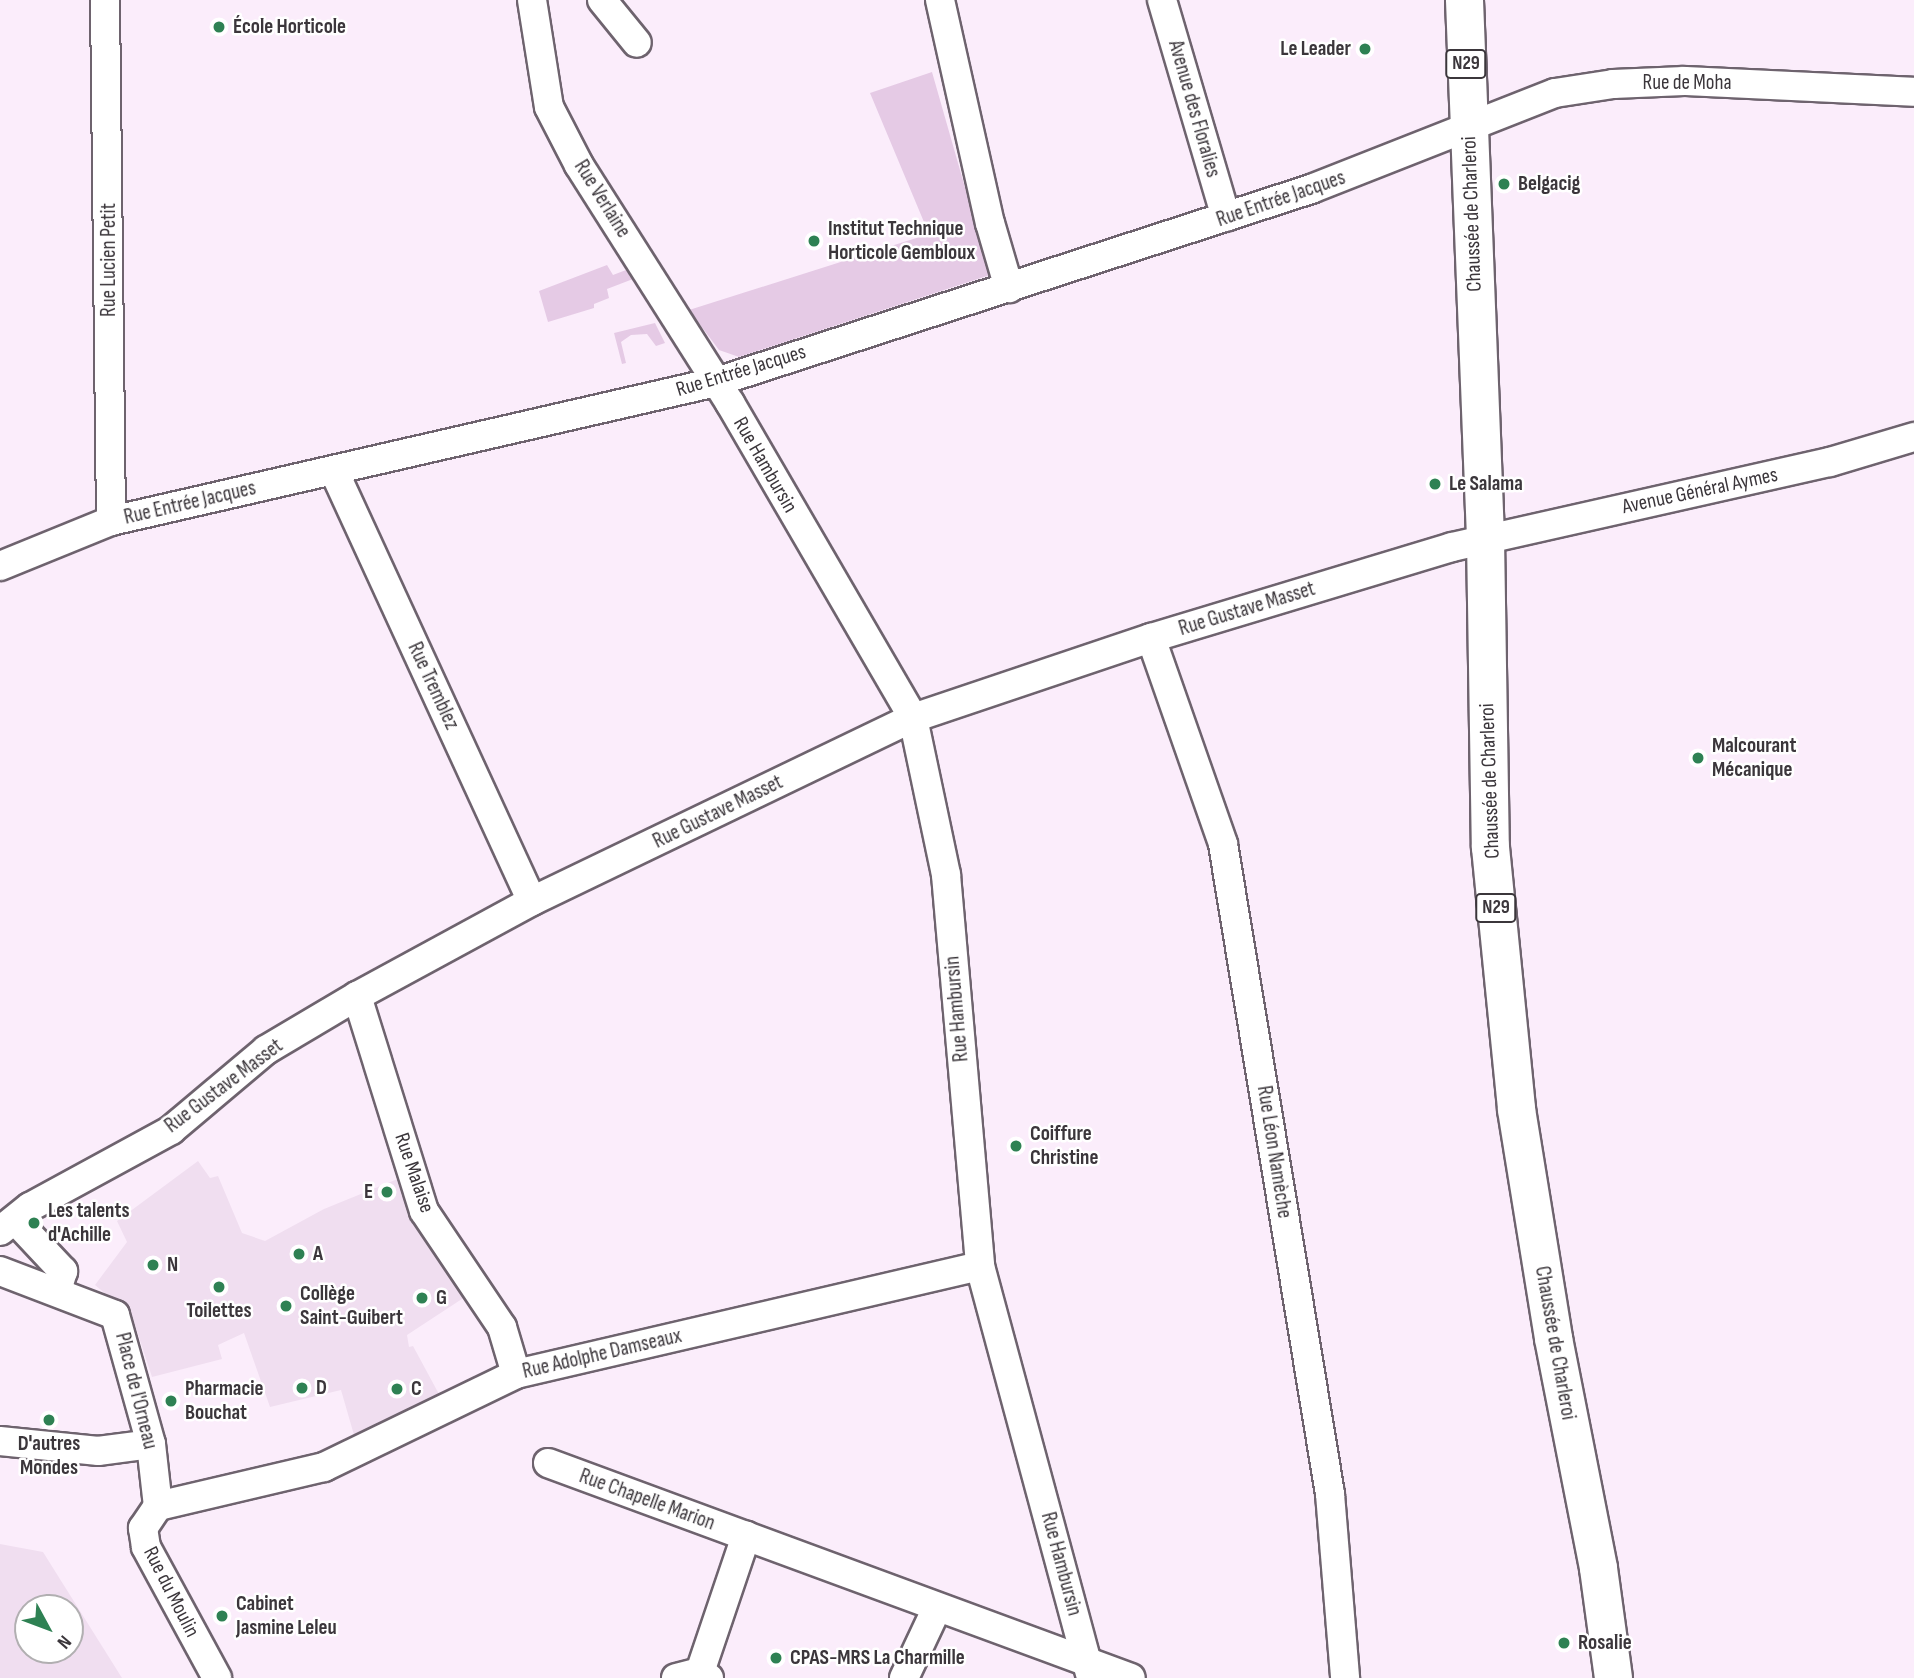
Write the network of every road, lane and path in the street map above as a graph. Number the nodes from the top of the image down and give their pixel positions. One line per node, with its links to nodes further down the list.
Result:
1 (104, 0): 15 (street, Rue Lucien Petit)
2 (532, 0): 12 (street, Rue Verlaine)
3 (602, 0): 7 (street)
4 (940, 0): 11 (street)
5 (1162, 0): 10 (street, Avenue des Floralies)
6 (1464, 0): 9 (main road, Chaussée de Charleroi / N29)
7 (637, 43)
8 (1914, 92): 9 (street, Rue de Moha)
9 (1469, 129): 10 (street, Rue Entrée Jacques); 16 (main road, Chaussée de Charleroi / N29)
10 (1226, 217): 11 (street, Rue Entrée Jacques)
11 (1009, 288): 12 (street, Rue Entrée Jacques)
12 (716, 382): 14 (street, Rue Entrée Jacques); 19 (street, Rue Hambursin)
13 (1914, 437): 16 (street, Avenue Général Aymes)
14 (334, 471): 15 (street, Rue Entrée Jacques); 20 (street, Rue Tremblez)
15 (111, 521): 17 (street, Rue Entrée Jacques)
16 (1485, 538): 18 (street, Rue Gustave Masset); 39 (main road, Chaussée de Charleroi / N29)
17 (0, 566)
18 (1150, 638): 19 (street, Rue Gustave Masset); 38 (street, Rue Léon Namèche)
19 (913, 718): 20 (street, Rue Gustave Masset); 23 (street, Rue Hambursin)
20 (532, 901): 21 (street, Rue Gustave Masset)
21 (357, 996): 22 (street, Rue Gustave Masset); 26 (street, Rue Malaise)
22 (8, 1226): 25 (street)
23 (980, 1266): 26 (street, Rue Adolphe Damseaux); 33 (street, Rue Hambursin)
24 (0, 1271): 25 (street, Place de l'Orneau)
25 (57, 1291): 28 (street, Place de l'Orneau)
26 (516, 1374): 30 (street, Rue Adolphe Damseaux)
27 (0, 1441): 28 (street)
28 (151, 1444): 30 (street, Place de l'Orneau)
29 (548, 1463): 31 (street, Rue Chapelle Marion)
30 (159, 1507): 35 (street, Rue du Moulin)
31 (746, 1536): 32 (street, Rue Chapelle Marion); 34 (street)
32 (937, 1608): 33 (street, Rue Chapelle Marion); 36 (street)
33 (1089, 1671): 37 (street, Rue Chapelle Marion)
34 (696, 1676)
35 (217, 1678)
36 (904, 1678)
37 (1130, 1678)
38 (1345, 1678)
39 (1613, 1678)

